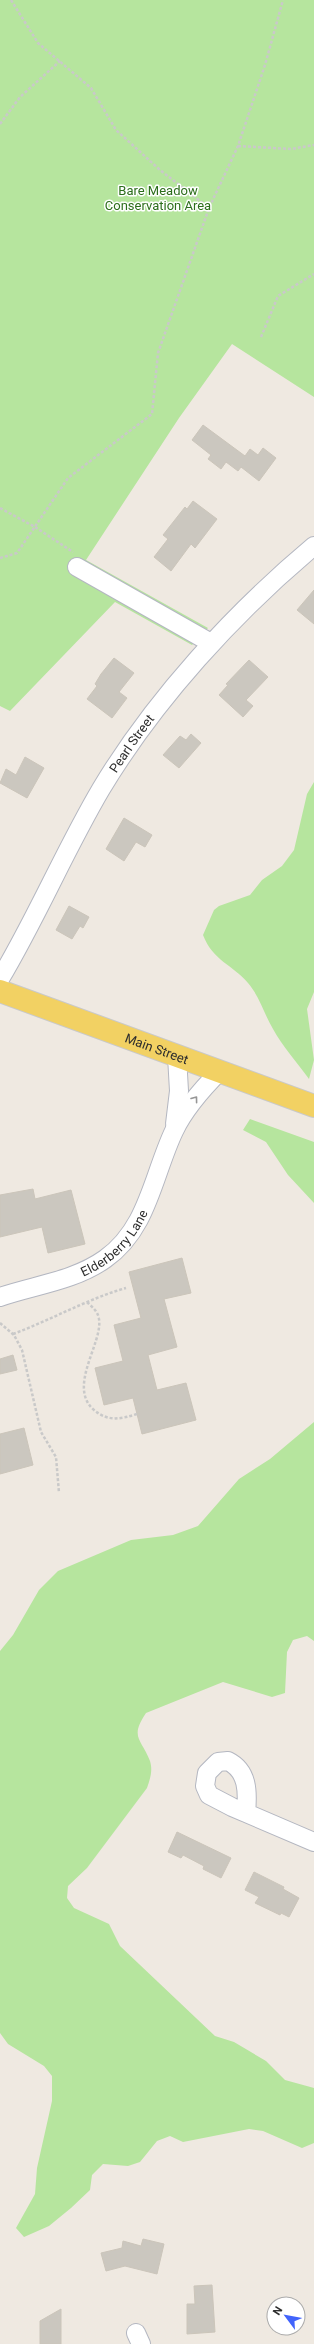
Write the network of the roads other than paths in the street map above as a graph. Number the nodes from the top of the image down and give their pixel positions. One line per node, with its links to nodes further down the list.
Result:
1 (314, 546): 3 (street, Pearl Street)
2 (78, 561): 3 (street)
3 (211, 644): 4 (street, Pearl Street)
4 (0, 979)
5 (0, 991): 6 (main road, Main Street)
6 (177, 1056): 7 (main road, Main Street); 9 (street, Elderberry Lane)
7 (220, 1072): 8 (main road, Main Street); 9 (street, Elderberry Lane, one-way to 7)
8 (314, 1106)
9 (174, 1131): 10 (street, Elderberry Lane)
10 (0, 1297)
11 (246, 1813): 12 (street)
12 (314, 1842)

